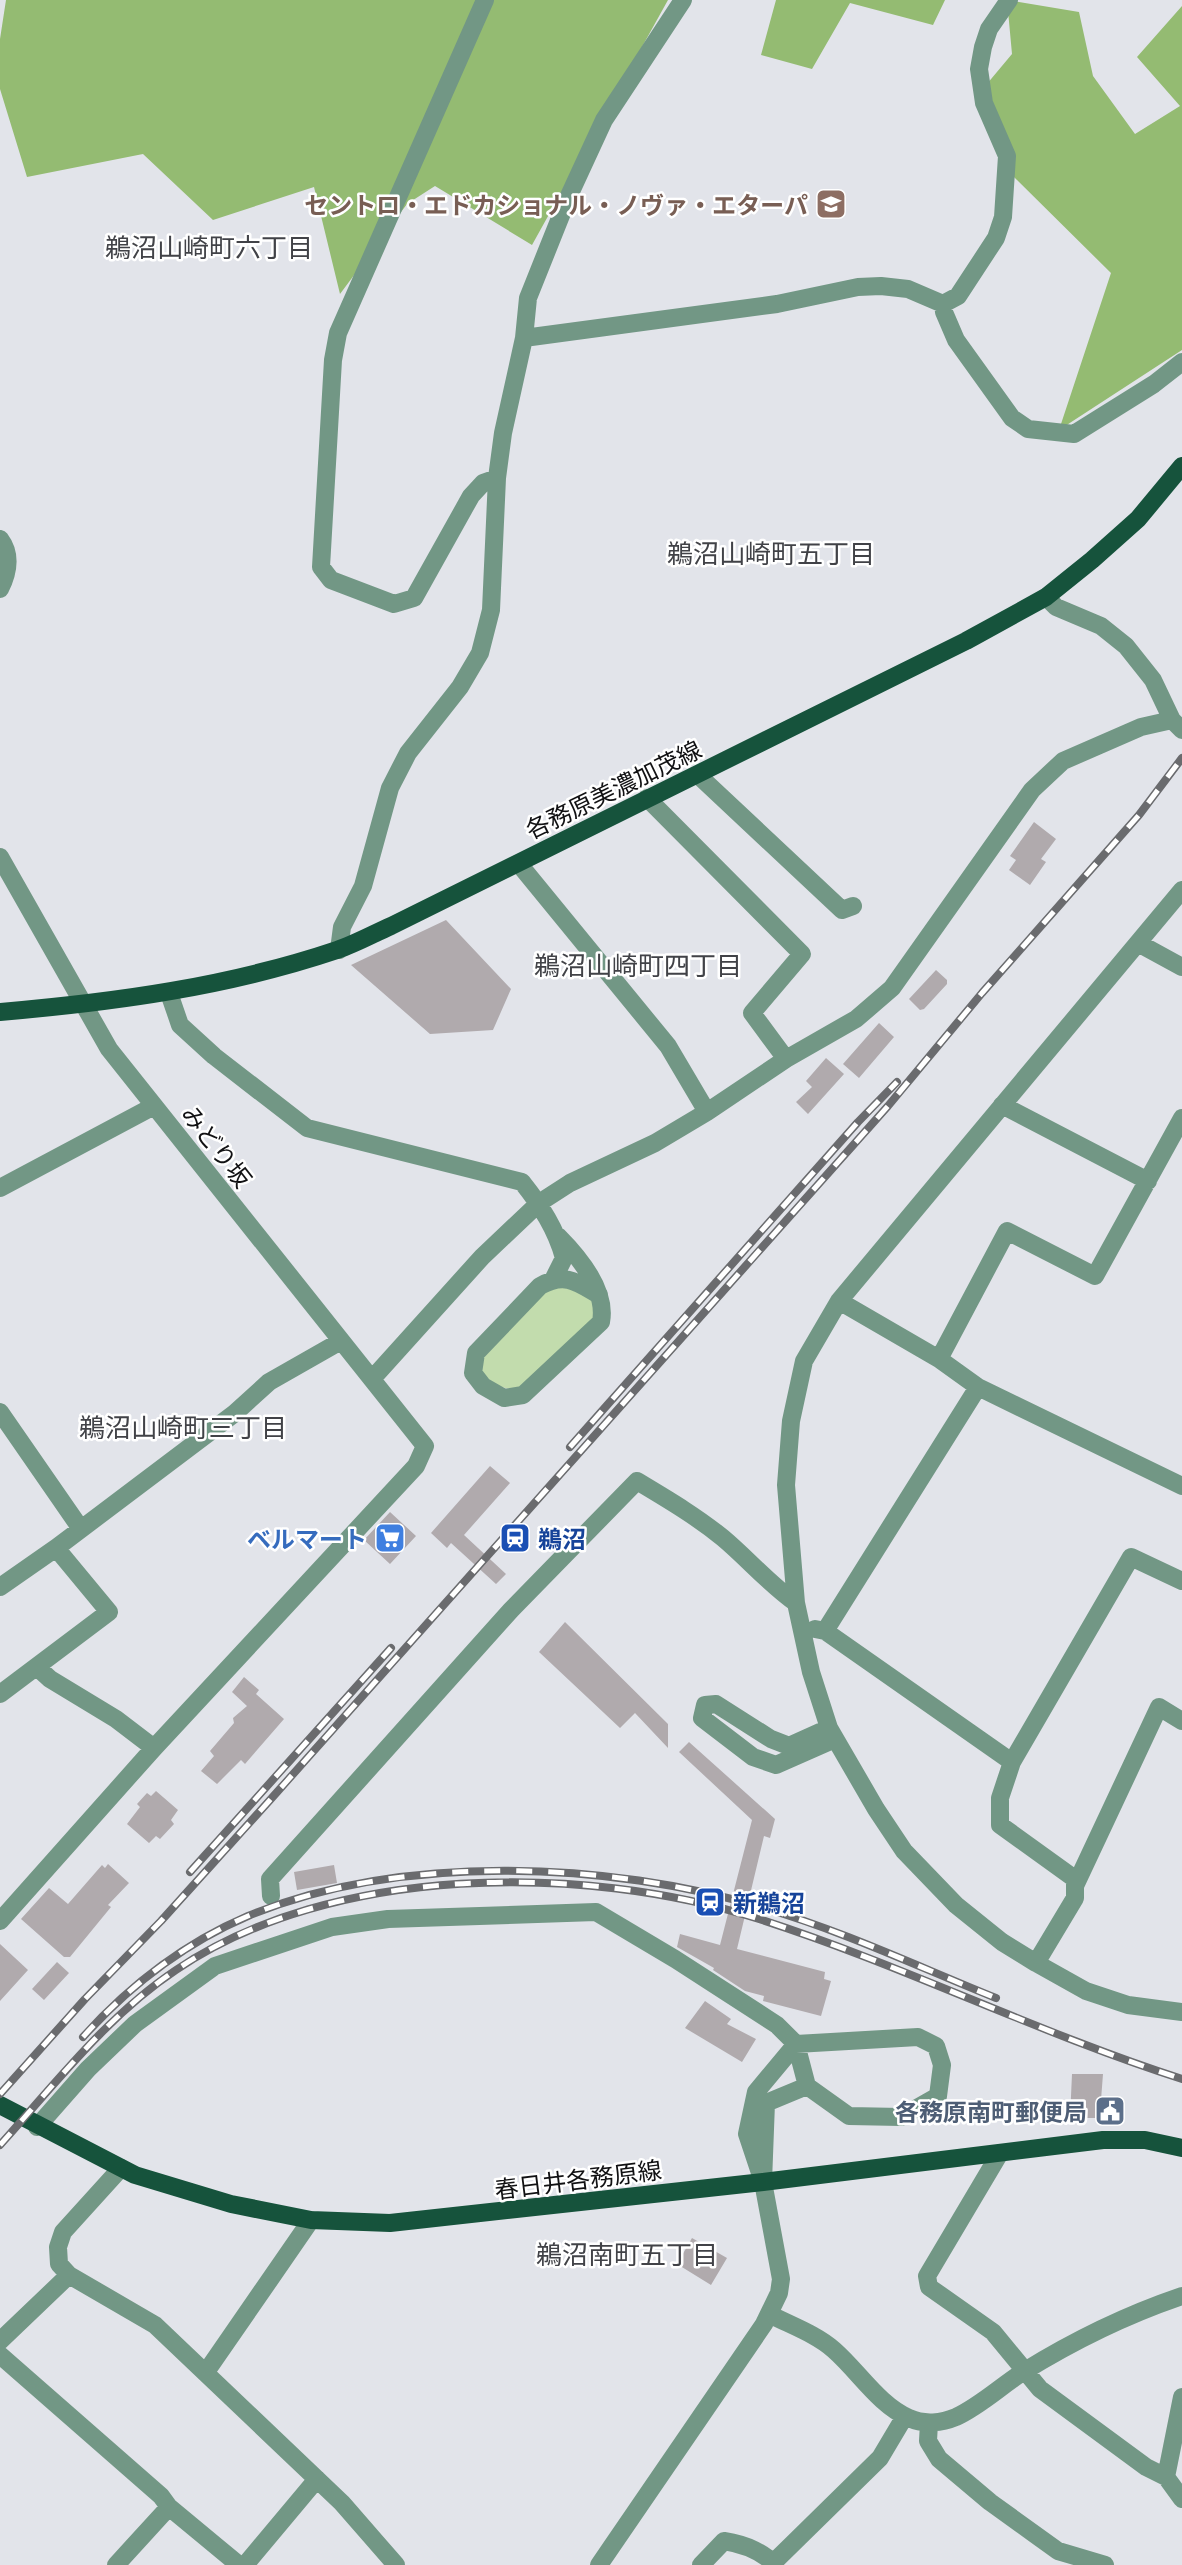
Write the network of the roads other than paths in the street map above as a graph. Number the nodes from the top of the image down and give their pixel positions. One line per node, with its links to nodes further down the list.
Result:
1 (485, 0): 8 (street)
2 (682, 0): 5 (street)
3 (1009, 0): 4 (street)
4 (943, 304): 5 (street); 6 (street)
5 (524, 338): 8 (street)
6 (1182, 362)
7 (1182, 466): 11 (main road, 各務原美濃加茂線)
8 (497, 478): 20 (street)
9 (0, 539): 10 (street)
10 (0, 589)
11 (1046, 597): 12 (street); 13 (main road, 各務原美濃加茂線)
12 (1177, 725): 25 (street)
13 (698, 775): 14 (main road, 各務原美濃加茂線); 18 (street)
14 (647, 799): 16 (main road, 各務原美濃加茂線); 25 (street)
15 (0, 857): 23 (street, みどり坂)
16 (519, 864): 20 (main road, 各務原美濃加茂線); 28 (street)
17 (1182, 890): 19 (street)
18 (853, 906)
19 (1138, 943): 21 (street); 26 (street)
20 (340, 950): 22 (main road, 各務原美濃加茂線)
21 (1182, 967)
22 (169, 993): 23 (main road, 各務原美濃加茂線); 32 (street)
23 (83, 1005): 24 (main road, 各務原美濃加茂線); 27 (street, みどり坂)
24 (0, 1012)
25 (786, 1059): 28 (street)
26 (1002, 1104): 30 (street); 36 (street)
27 (155, 1106): 31 (street); 37 (street, みどり坂)
28 (707, 1112): 32 (street)
29 (1182, 1118): 30 (street)
30 (1148, 1181): 38 (street)
31 (0, 1188)
32 (539, 1203): 33 (street); 39 (street)
33 (558, 1236): 34 (street); 35 (street)
34 (554, 1278): 35 (street); 35 (street)
35 (599, 1295)
36 (839, 1301): 38 (street); 47 (street)
37 (341, 1341): 39 (street, みどり坂); 43 (street)
38 (939, 1359): 40 (street)
39 (372, 1379): 54 (street, みどり坂)
40 (978, 1387): 42 (street); 49 (street)
41 (0, 1412): 43 (street)
42 (1182, 1486)
43 (81, 1529): 44 (street)
44 (56, 1548): 46 (street); 50 (street)
45 (1182, 1581): 55 (street)
46 (0, 1587)
47 (796, 1603): 48 (street); 57 (street)
48 (801, 1626): 49 (street); 53 (street)
49 (825, 1631): 55 (street)
50 (38, 1668): 51 (street); 54 (street)
51 (0, 1694)
52 (1182, 1721): 56 (street)
53 (832, 1733): 53 (street); 59 (street)
54 (154, 1748): 58 (street)
55 (1012, 1762): 56 (street)
56 (1075, 1886): 59 (street)
57 (271, 1896)
58 (0, 1921)
59 (1036, 1963): 60 (street)
60 (1182, 2012)
61 (796, 2044): 62 (street); 62 (street); 64 (street); 68 (street)
62 (807, 2086): 68 (street)
63 (0, 2105): 64 (main road, 春日井各務原線)
64 (37, 2127): 67 (main road, 春日井各務原線)
65 (1182, 2148): 66 (main road, 春日井各務原線)
66 (1000, 2153): 68 (main road, 春日井各務原線); 75 (street)
67 (121, 2168): 69 (main road, 春日井各務原線); 70 (street)
68 (763, 2182): 69 (main road, 春日井各務原線); 72 (street)
69 (311, 2220): 76 (street)
70 (69, 2276): 73 (street); 76 (street)
71 (1182, 2296): 75 (street)
72 (769, 2314): 78 (street); 89 (street)
73 (0, 2341)
74 (0, 2355): 83 (street)
75 (1024, 2371): 79 (street); 80 (street)
76 (206, 2372): 81 (street)
77 (1182, 2397): 80 (street)
78 (905, 2416): 79 (street); 84 (street)
79 (929, 2423): 91 (street)
80 (1166, 2477): 82 (street)
81 (317, 2479): 87 (street); 88 (street)
82 (1182, 2498)
83 (169, 2507): 85 (street); 86 (street)
84 (774, 2564): 90 (street)
85 (116, 2565)
86 (239, 2565)
87 (245, 2565)
88 (396, 2565)
89 (599, 2565)
90 (701, 2565)
91 (1105, 2565)

